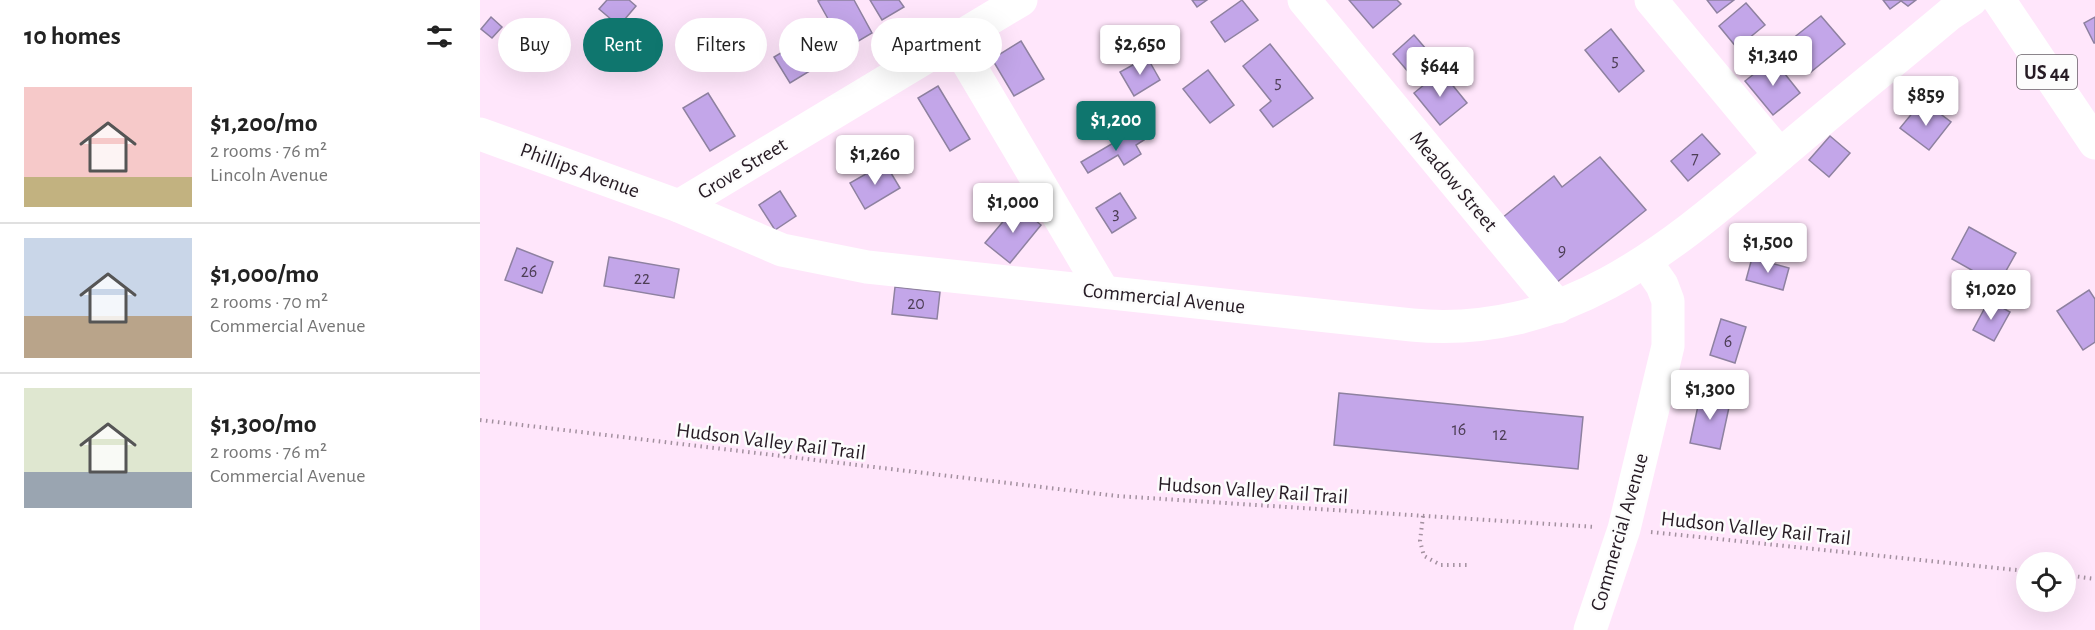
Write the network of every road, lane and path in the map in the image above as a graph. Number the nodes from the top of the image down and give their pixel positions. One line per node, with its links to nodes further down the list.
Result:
1 (1021, 0): 6 (street, Grove Street)
2 (1304, 0): 15 (street, Meadow Street)
3 (1651, 0): 11 (street)
4 (1971, 0): 11 (street, Commercial Avenue)
5 (1999, 0): 10 (street, US 44)
6 (991, 18)
7 (902, 72): 12 (street, Grove Street)
8 (974, 72): 14 (street)
9 (480, 134): 12 (street, Phillips Avenue)
10 (2095, 143)
11 (1780, 155): 13 (street, Commercial Avenue)
12 (679, 206): 14 (street, Commercial Avenue)
13 (1646, 262): 15 (street, Commercial Avenue); 18 (street, Commercial Avenue)
14 (1103, 291): 15 (street, Commercial Avenue)
15 (1558, 307)
16 (480, 420): 17 (path, Hudson Valley Rail Trail)
17 (1423, 516): 18 (path, Hudson Valley Rail Trail); 19 (path)
18 (1624, 529): 20 (path, Hudson Valley Rail Trail); 23 (street, Commercial Avenue)
19 (1467, 565)
20 (2016, 570)
21 (2076, 576): 22 (path)
22 (2095, 579)
23 (1590, 630)

